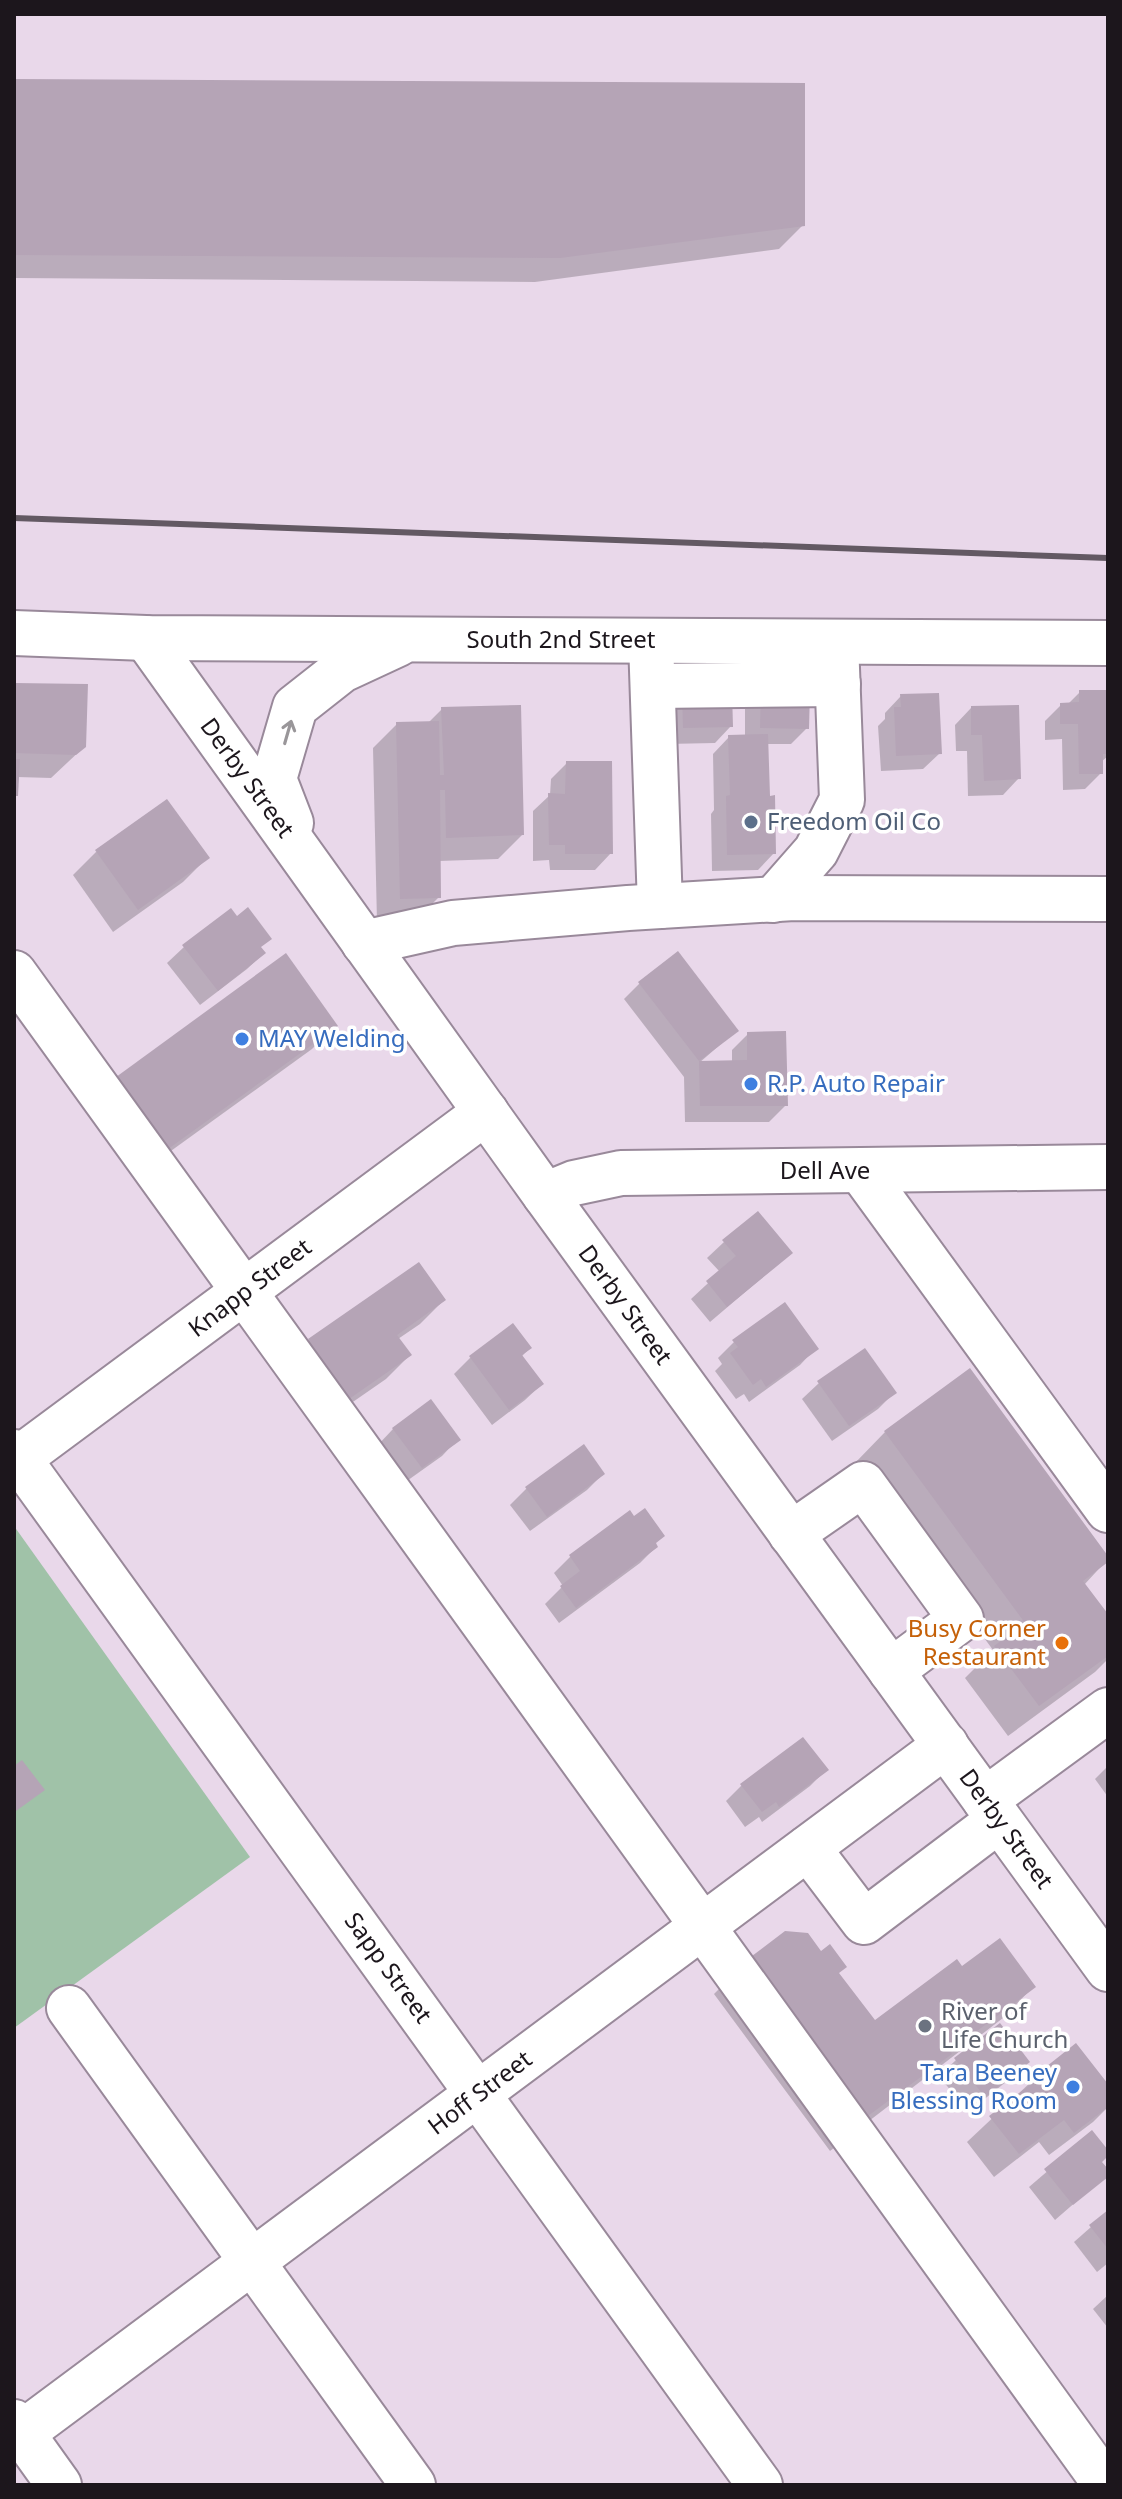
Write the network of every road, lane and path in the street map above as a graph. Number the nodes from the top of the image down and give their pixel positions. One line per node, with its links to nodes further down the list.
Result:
1 (14, 633): 2 (street, South 2nd Street)
2 (146, 638): 3 (street, South 2nd Street); 8 (street, Derby Street)
3 (409, 639): 4 (street, South 2nd Street); 8 (street, one-way to 3)
4 (651, 641): 6 (street, South 2nd Street); 7 (street)
5 (1108, 643): 6 (street, South 2nd Street)
6 (837, 663): 7 (street); 10 (street)
7 (654, 686): 11 (street)
8 (305, 859): 12 (street, Derby Street)
9 (1108, 899): 10 (street)
10 (773, 900): 11 (street)
11 (660, 906): 12 (street)
12 (364, 943): 14 (street, Derby Street)
13 (14, 973): 18 (street)
14 (486, 1112): 17 (street, Derby Street); 18 (street, Knapp Street)
15 (1108, 1167): 16 (street, Dell Ave)
16 (861, 1171): 17 (street, Dell Ave); 20 (street)
17 (545, 1195): 21 (street, Derby Street)
18 (243, 1293): 19 (street, Knapp Street); 27 (street)
19 (16, 1458): 30 (street, Sapp Street)
20 (1108, 1510)
21 (791, 1534): 22 (street, Derby Street); 22 (street)
22 (891, 1671): 24 (street, Derby Street)
23 (1108, 1710): 25 (street)
24 (946, 1745): 25 (street, Derby Street); 26 (street, Hoff Street)
25 (992, 1810): 26 (street); 28 (street, Derby Street)
26 (808, 1848): 27 (street, Hoff Street)
27 (703, 1927): 30 (street, Hoff Street); 36 (street)
28 (1108, 1969)
29 (69, 2008): 31 (street)
30 (478, 2094): 31 (street, Hoff Street); 35 (street, Sapp Street)
31 (253, 2263): 32 (street, Hoff Street); 34 (street)
32 (17, 2432): 33 (street)
33 (59, 2485)
34 (413, 2485)
35 (760, 2485)
36 (1106, 2485)

